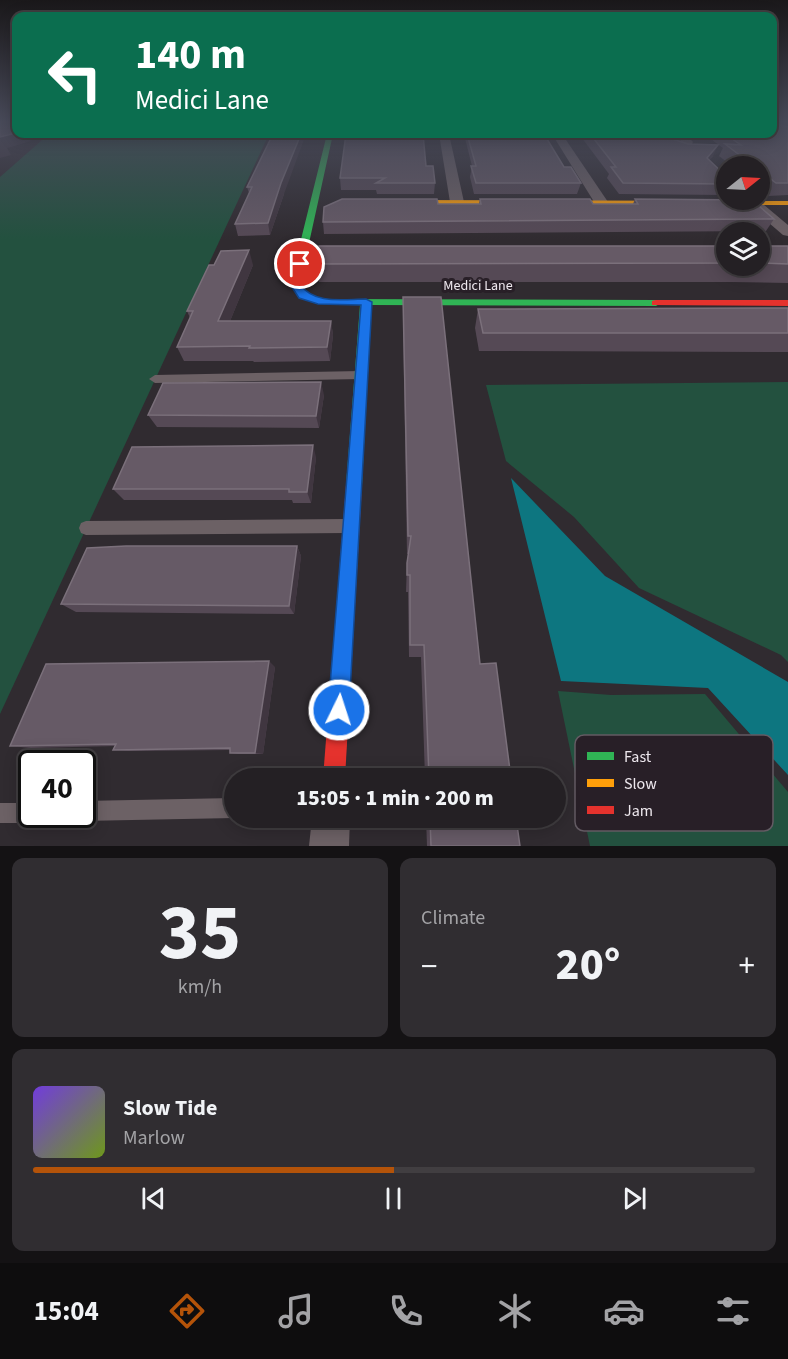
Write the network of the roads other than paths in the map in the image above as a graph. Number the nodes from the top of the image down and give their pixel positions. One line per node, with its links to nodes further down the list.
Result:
1 (326, 160): 12 (street, Medici Lane)
2 (449, 160): 5 (street)
3 (574, 160): 6 (street)
4 (385, 202): 5 (street)
5 (457, 202): 6 (street)
6 (601, 202): 7 (street)
7 (716, 202)
8 (770, 202): 9 (street)
9 (788, 203)
10 (762, 210): 11 (street)
11 (788, 232)
12 (366, 302): 13 (street, Medici Lane); 14 (street)
13 (788, 303)
14 (361, 375): 15 (lane); 16 (street)
15 (155, 379)
16 (351, 526): 17 (lane); 18 (street)
17 (86, 528)
18 (335, 768)
19 (224, 808): 20 (lane)
20 (96, 811)
21 (0, 813): 22 (lane)
22 (18, 813)
23 (330, 828): 24 (street)
24 (329, 846)

